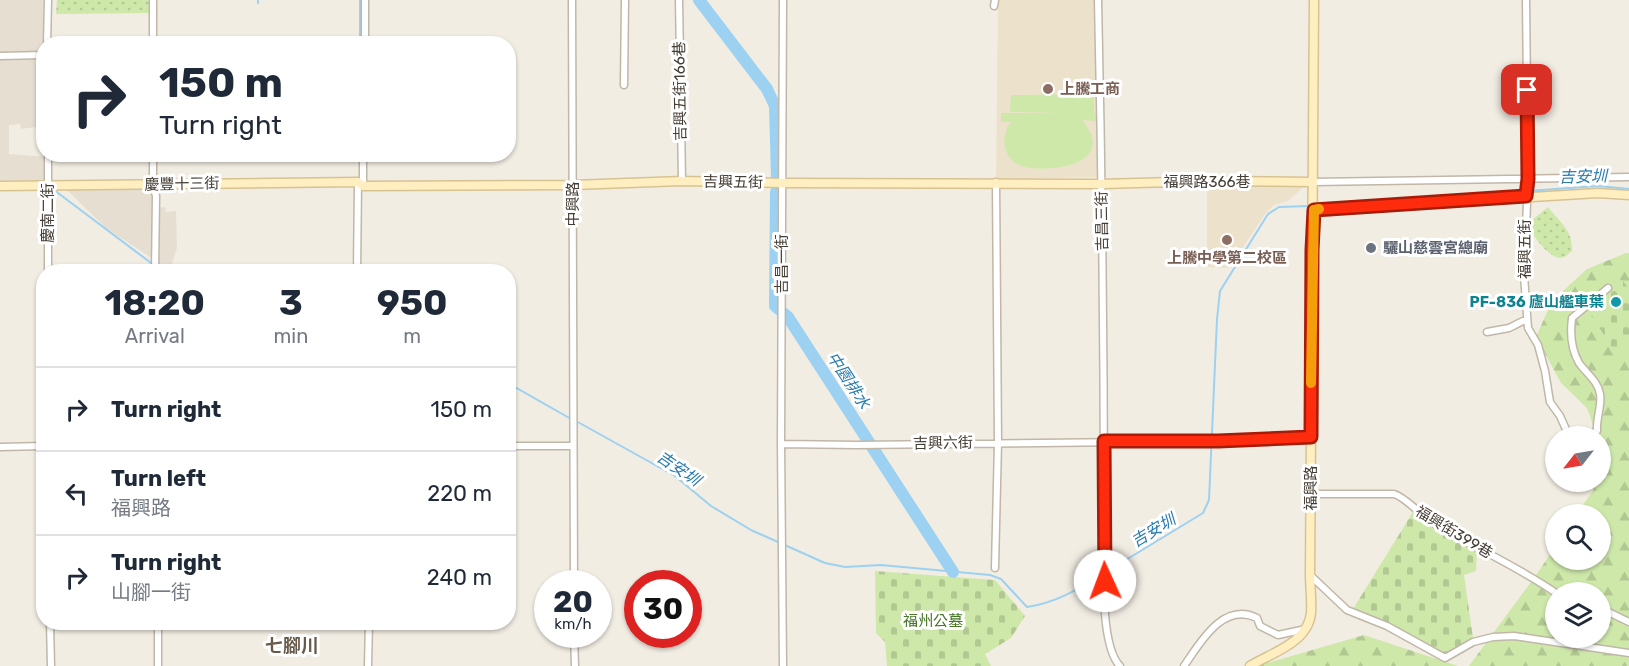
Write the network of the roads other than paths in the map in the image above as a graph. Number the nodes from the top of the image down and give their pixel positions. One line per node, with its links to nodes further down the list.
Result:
1 (48, 0): 11 (street)
2 (153, 0): 12 (street)
3 (365, 0): 13 (street)
4 (572, 0): 30 (street, 中興路)
5 (626, 0): 16 (street)
6 (679, 0): 21 (street, 吉興五街166巷)
7 (783, 0): 24 (street, 吉昌一街)
8 (1098, 0): 28 (street, 吉昌三街)
9 (1314, 0): 23 (street, 福興路)
10 (1526, 0): 25 (street, 福興五街)
11 (47, 36)
12 (153, 36)
13 (365, 36)
14 (36, 55): 15 (street)
15 (0, 56)
16 (624, 85)
17 (48, 162): 26 (street, 慶南二街)
18 (153, 162): 29 (street)
19 (362, 162): 27 (street)
20 (1629, 177): 25 (street)
21 (682, 181): 24 (street, 吉興五街); 30 (street, 吉興五街)
22 (996, 182): 24 (street, 吉興五街); 28 (street, 吉興五街); 45 (street)
23 (1312, 182): 25 (street); 28 (street, 福興路366巷); 34 (street, 福興路)
24 (782, 183): 46 (street, 吉昌一街)
25 (1527, 183): 33 (street, 福興五街)
26 (48, 184): 29 (street, 慶豐十三街); 31 (street, 慶豐十三街); 35 (street, 慶南二街)
27 (361, 184): 29 (street, 慶豐十三街); 30 (street, 吉興五街); 37 (street)
28 (1102, 184): 44 (street, 吉昌三街)
29 (153, 185): 36 (street)
30 (573, 185): 49 (street, 中興路)
31 (0, 186)
32 (1629, 195): 33 (street)
33 (1526, 196): 34 (street); 39 (street, 福興五街)
34 (1313, 206): 43 (street, 福興路)
35 (48, 264)
36 (155, 264)
37 (357, 264)
38 (1608, 288): 42 (street)
39 (1527, 319): 40 (street); 41 (street, 福興五街)
40 (1487, 332)
41 (1564, 426)
42 (1596, 426)
43 (1311, 437): 44 (street, 吉興六街); 51 (street, 福興路)
44 (1104, 441): 45 (street, 吉興六街); 69 (street, 吉昌三街)
45 (998, 442): 46 (street, 吉興六街); 52 (street)
46 (781, 444): 68 (street, 吉昌一街)
47 (36, 446): 50 (street)
48 (516, 446): 49 (street)
49 (573, 446): 53 (street)
50 (0, 447)
51 (1312, 494): 54 (street, 福興路); 55 (street, 福興街399巷)
52 (995, 568)
53 (574, 570)
54 (1310, 575): 58 (street, 福興路); 63 (street)
55 (1545, 586)
56 (1611, 613): 57 (street)
57 (1629, 622)
58 (1306, 629): 70 (street); 71 (street)
59 (50, 630): 64 (street)
60 (158, 630): 65 (street)
61 (369, 630): 66 (street)
62 (574, 648): 67 (street)
63 (1629, 653)
64 (51, 666)
65 (158, 666)
66 (368, 666)
67 (574, 666)
68 (783, 666)
69 (1120, 666)
70 (1184, 666)
71 (1250, 666)

